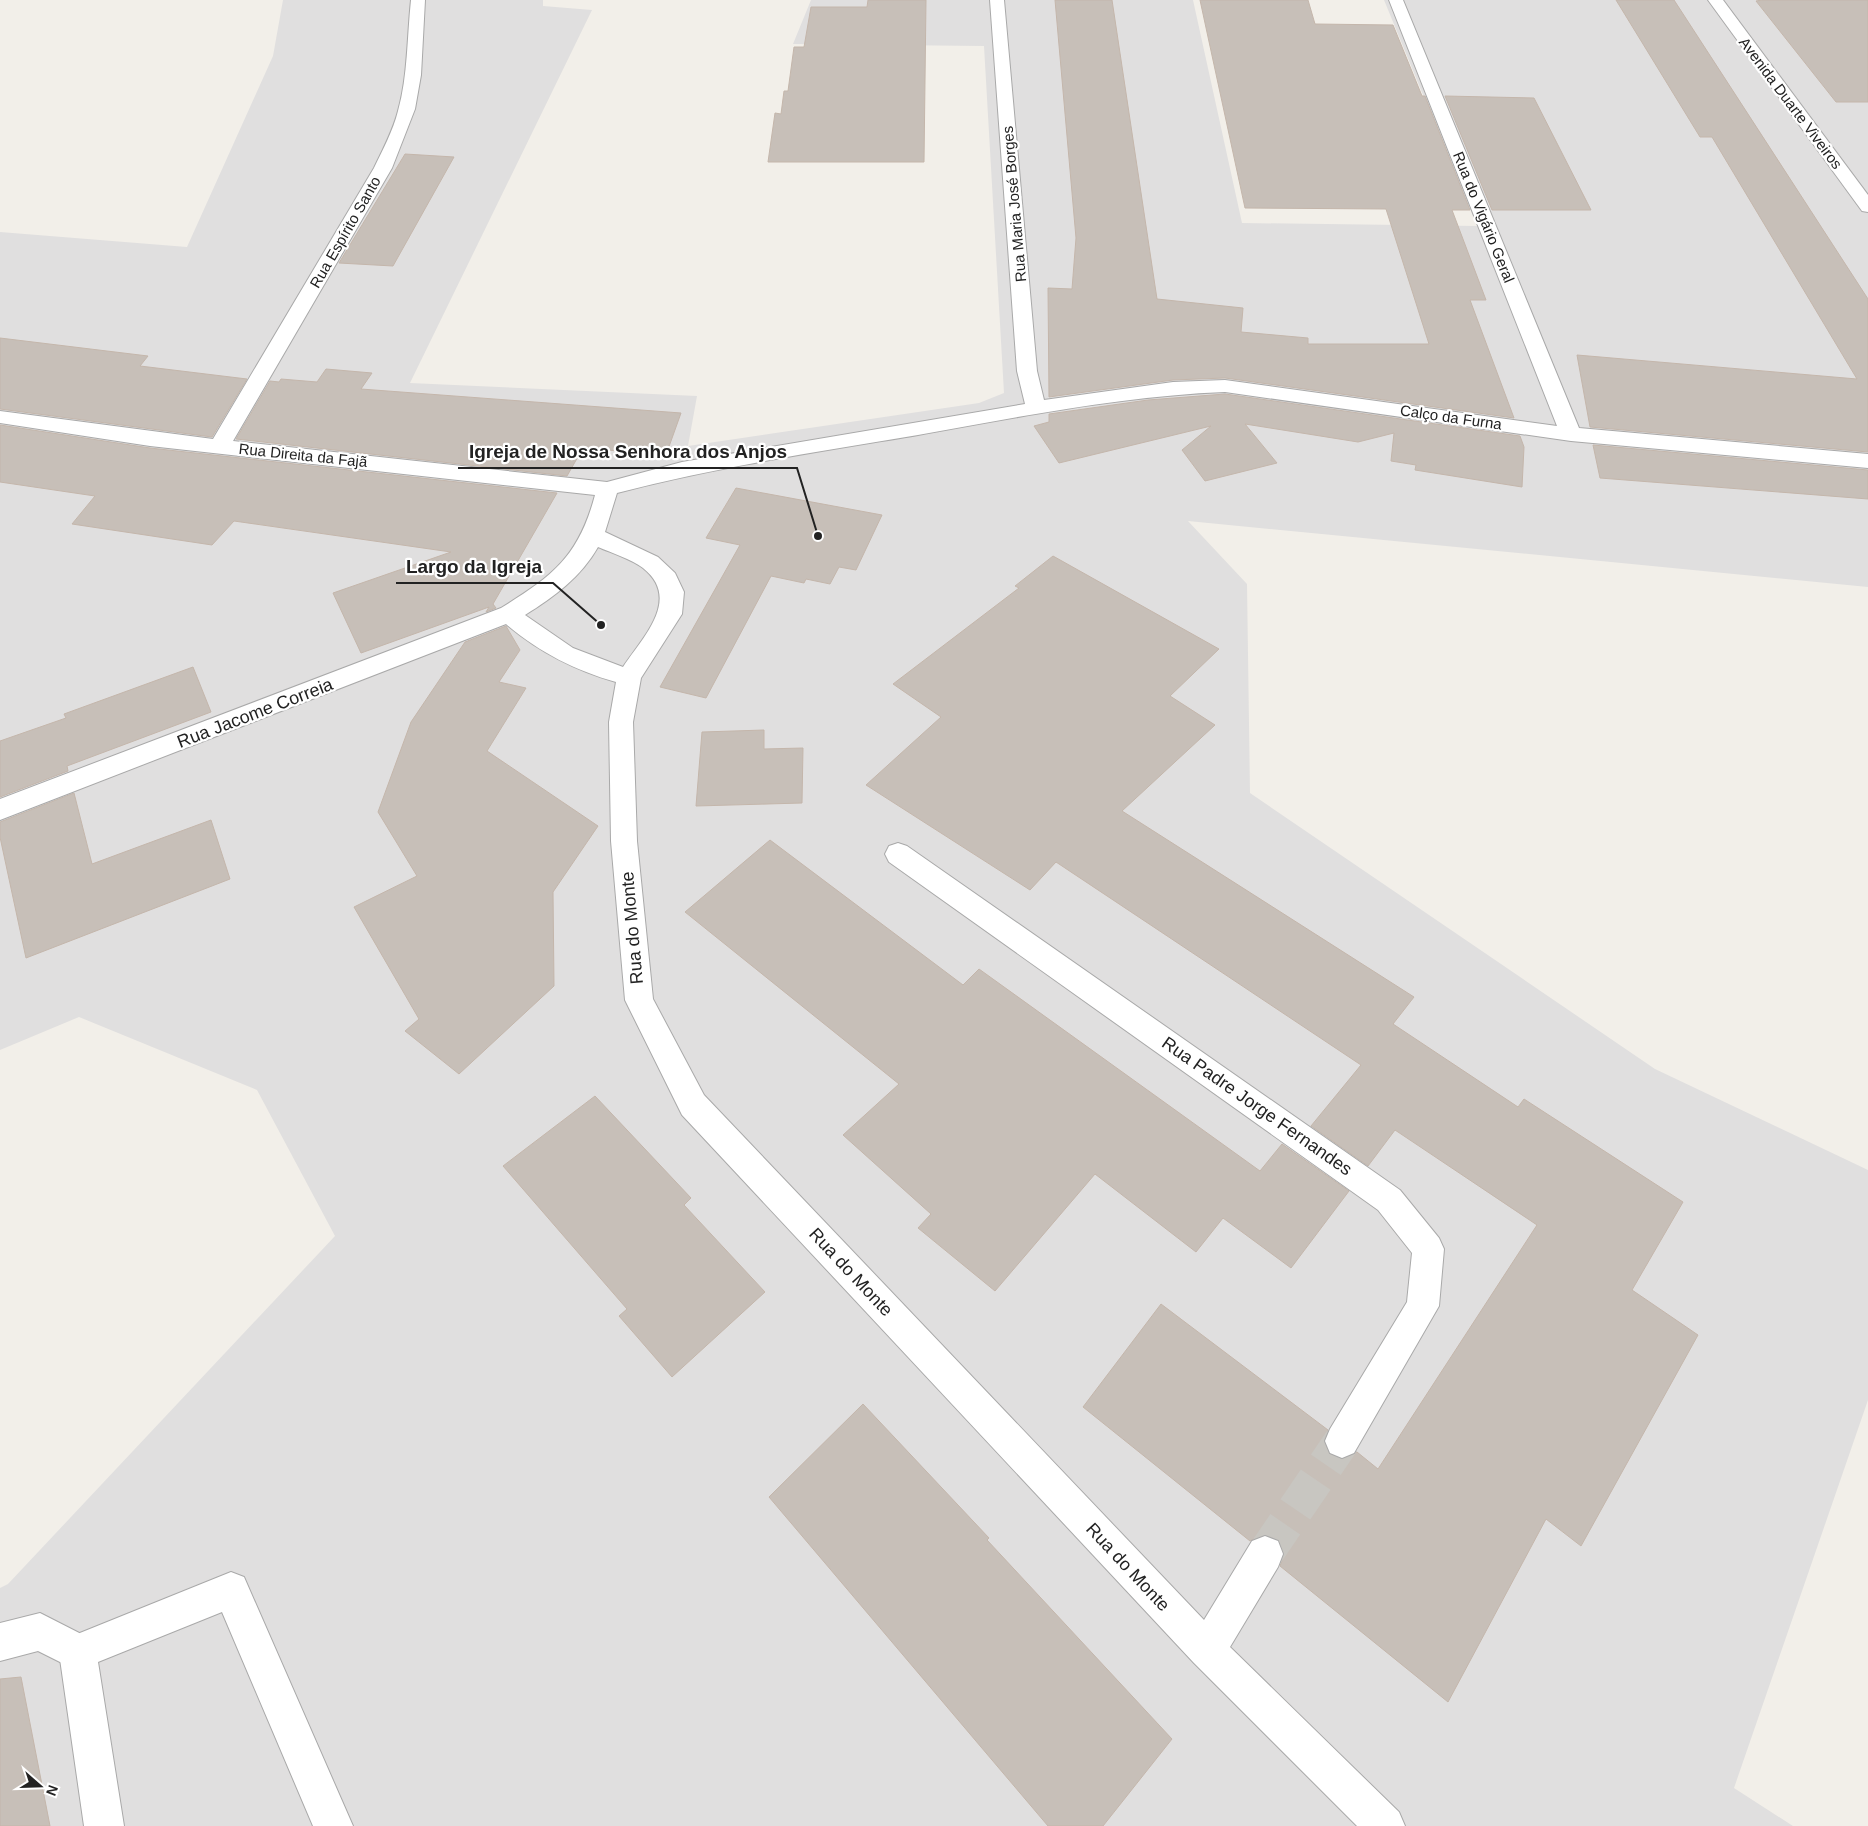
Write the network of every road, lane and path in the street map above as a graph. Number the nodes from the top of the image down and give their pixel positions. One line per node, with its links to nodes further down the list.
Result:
1 (418, 0): 9 (street, Rua Espírito Santo)
2 (997, 0): 6 (street, Rua Maria José Borges)
3 (1396, 0): 8 (street, Rua do Vigário Geral)
4 (1715, 0): 5 (street, Avenida Duarte Viveiros)
5 (1868, 207)
6 (1036, 408): 8 (street, Calço da Furna); 11 (street, Calço da Furna)
7 (0, 417): 9 (street, Rua Direita da Fajã)
8 (1572, 434): 10 (street, Calço da Furna)
9 (220, 446): 11 (street, Rua Direita da Fajã)
10 (1868, 461)
11 (607, 490): 12 (street, Rua Jacome Correia)
12 (594, 536): 13 (street, Rua Jacome Correia); 14 (street, Rua do Monte)
13 (510, 614): 14 (street); 15 (street, Rua Jacome Correia)
14 (629, 677): 20 (street, Rua do Monte)
15 (0, 810)
16 (898, 854): 17 (street, Rua Padre Jorge Fernandes)
17 (1342, 1441)
18 (1265, 1554): 20 (street)
19 (0, 1642): 21 (street)
20 (1207, 1650): 24 (street, Rua do Monte)
21 (78, 1652): 22 (street); 23 (street)
22 (104, 1826)
23 (333, 1826)
24 (1385, 1826)

